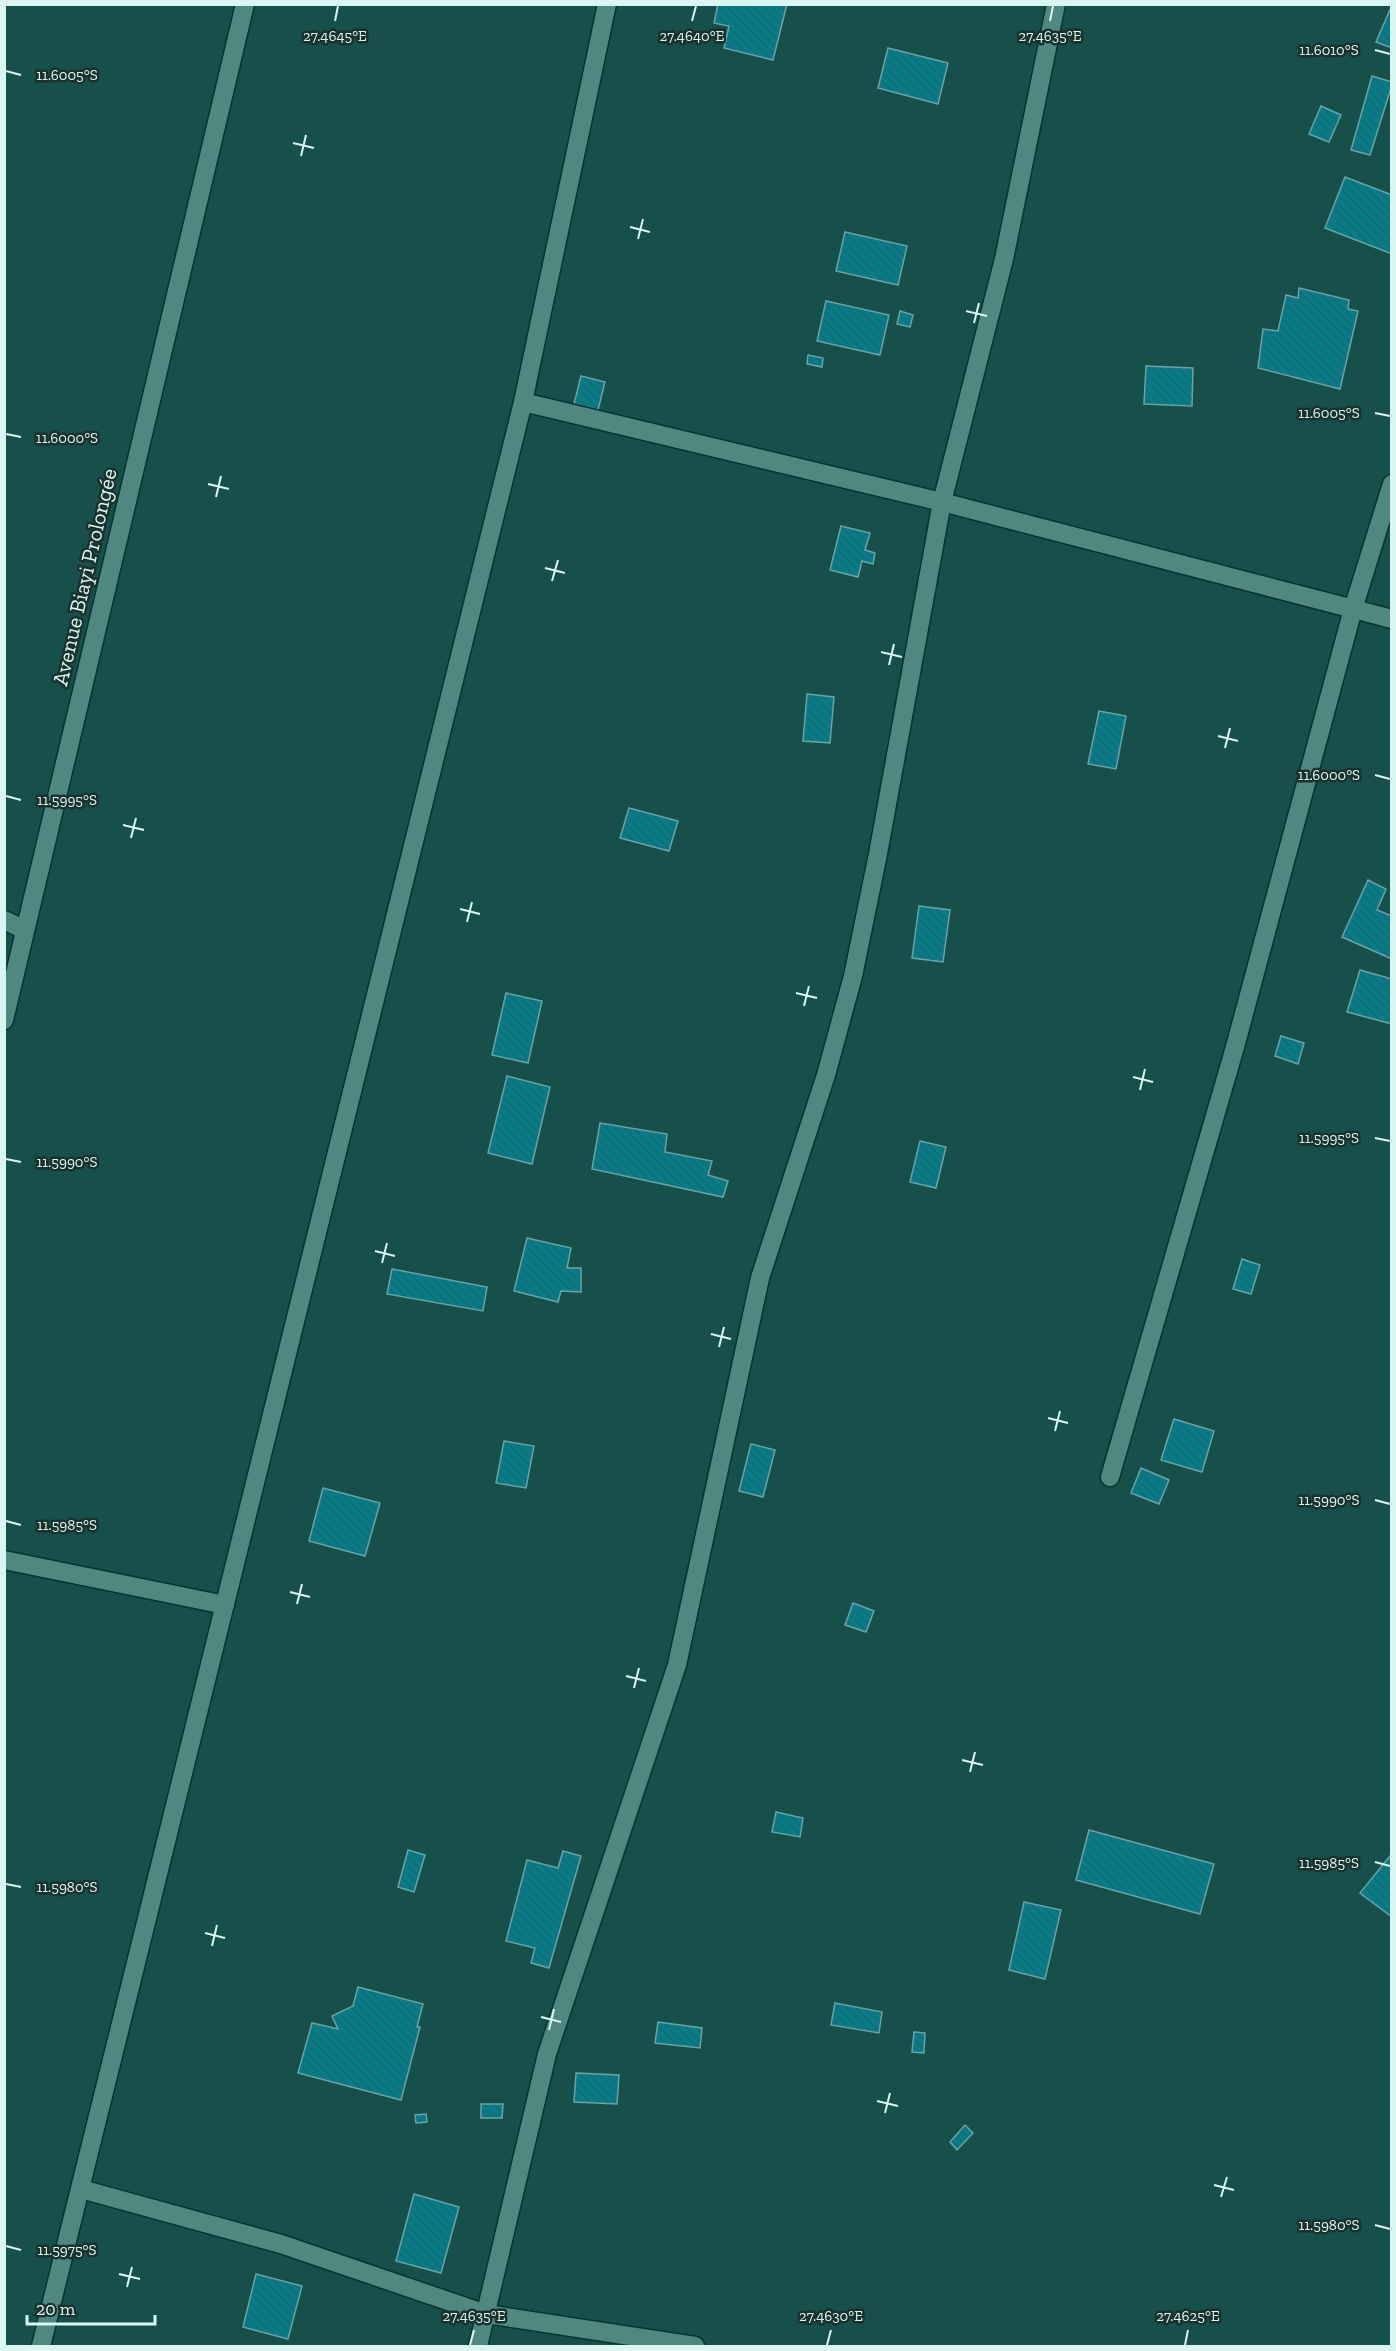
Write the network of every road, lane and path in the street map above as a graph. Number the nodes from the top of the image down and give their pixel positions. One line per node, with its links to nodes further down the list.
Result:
1 (245, 4): 10 (street, Avenue Biayi Prolongée)
2 (607, 4): 4 (street)
3 (1056, 4): 6 (street)
4 (523, 402): 6 (street); 14 (street)
5 (1392, 484): 7 (street)
6 (942, 502): 7 (street); 16 (street)
7 (1353, 609): 8 (street); 12 (street)
8 (1392, 619)
9 (4, 920): 10 (street)
10 (25, 930): 11 (street, Avenue Biayi Prolongée)
11 (4, 1020)
12 (1110, 1477)
13 (4, 1560): 14 (street)
14 (225, 1605): 15 (street)
15 (81, 2189): 16 (street); 17 (street)
16 (486, 2314): 18 (street); 19 (street)
17 (42, 2346)
18 (478, 2346)
19 (695, 2346)

